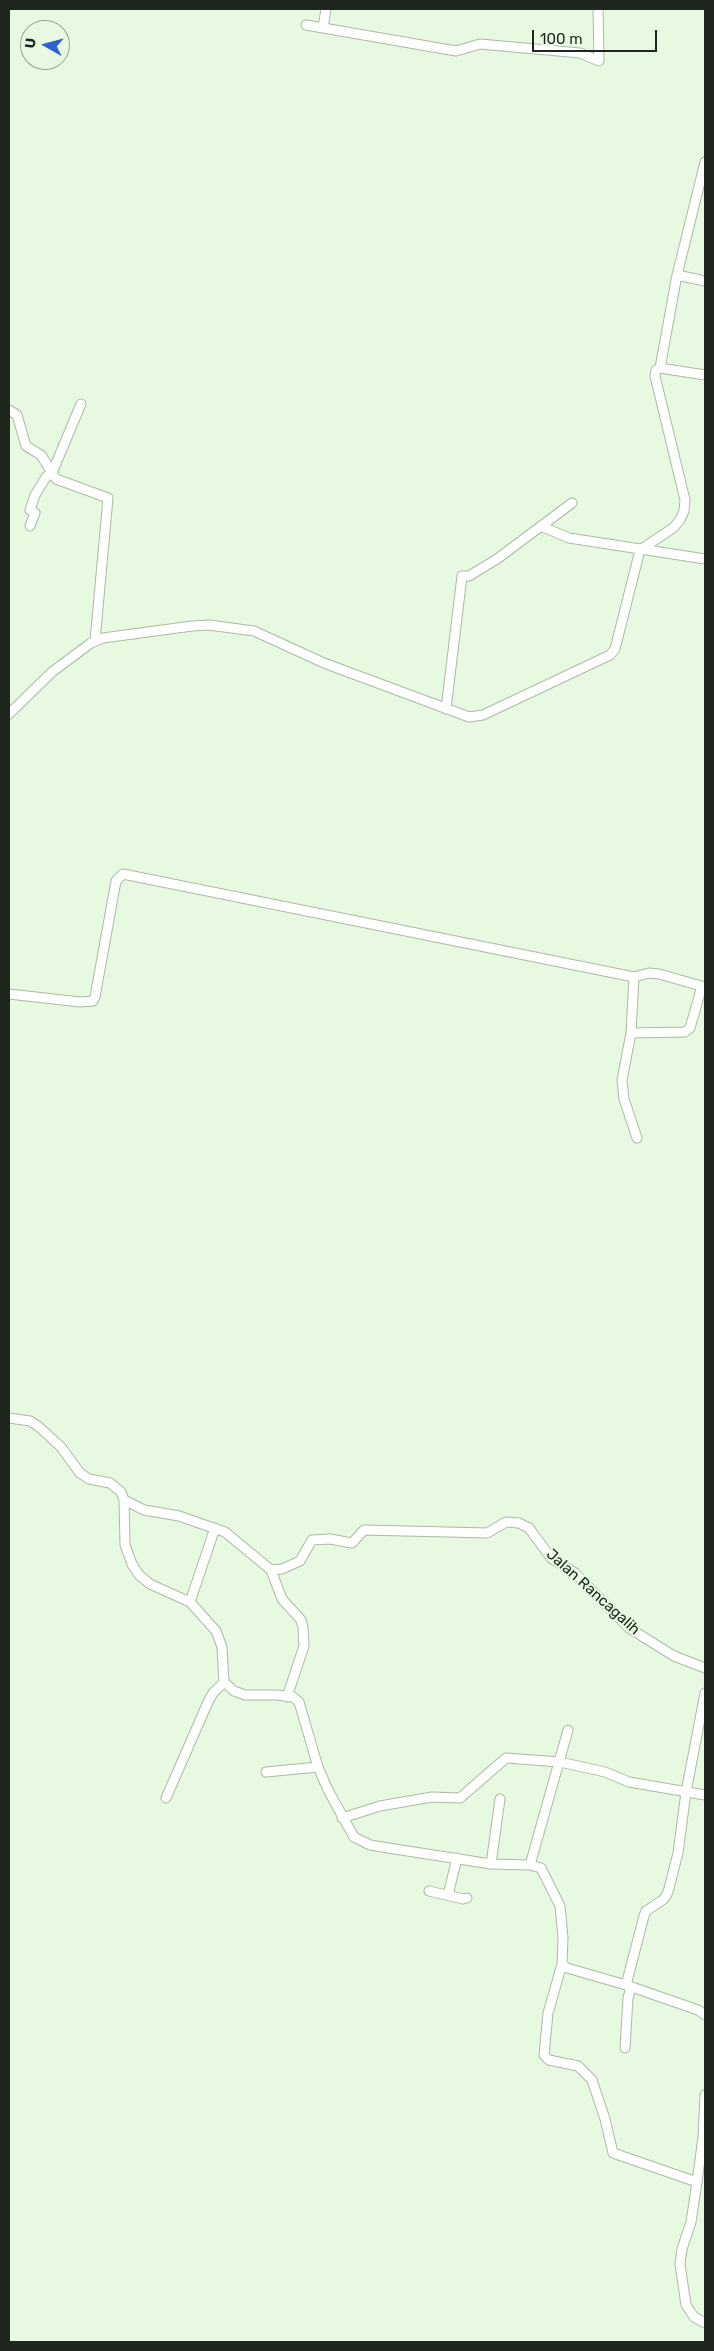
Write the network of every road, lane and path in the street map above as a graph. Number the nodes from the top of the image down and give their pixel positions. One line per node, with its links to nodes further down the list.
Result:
1 (326, 9): 4 (street)
2 (598, 9): 5 (street)
3 (306, 25): 4 (street)
4 (323, 28): 6 (street)
5 (599, 44): 6 (street); 6 (street)
6 (580, 53)
7 (705, 162): 8 (street)
8 (677, 275): 9 (street); 10 (street)
9 (705, 280)
10 (660, 368): 11 (street); 18 (street)
11 (705, 374)
12 (81, 404): 14 (street)
13 (9, 410): 14 (street)
14 (52, 474): 16 (street); 20 (street)
15 (572, 503): 17 (street)
16 (30, 526)
17 (542, 527): 18 (street); 21 (street)
18 (640, 550): 19 (street); 21 (street)
19 (705, 559)
20 (95, 641): 21 (street); 22 (street)
21 (446, 709)
22 (9, 714)
23 (634, 977): 24 (street); 25 (street); 26 (street)
24 (704, 986): 26 (street)
25 (9, 994)
26 (631, 1033): 27 (street)
27 (637, 1138)
28 (9, 1418): 29 (street)
29 (124, 1500): 30 (street); 32 (street)
30 (215, 1528): 31 (street); 32 (street)
31 (271, 1570): 33 (street, Jalan Rancagalih); 36 (street)
32 (190, 1602): 34 (street)
33 (705, 1668)
34 (224, 1682): 36 (street); 43 (street)
35 (705, 1693): 41 (street)
36 (287, 1696): 39 (street)
37 (568, 1730): 38 (street)
38 (560, 1762): 41 (street); 45 (street); 48 (street)
39 (318, 1767): 40 (street); 45 (street)
40 (266, 1772)
41 (686, 1792): 42 (street); 53 (street)
42 (705, 1795)
43 (166, 1798)
44 (500, 1800): 47 (street)
45 (342, 1818): 46 (street)
46 (457, 1858): 47 (street); 50 (street)
47 (491, 1864): 48 (street)
48 (530, 1865): 52 (street)
49 (429, 1891): 50 (street)
50 (448, 1895): 51 (street)
51 (467, 1898)
52 (562, 1964): 53 (street); 57 (street)
53 (628, 1986): 54 (street); 55 (street)
54 (705, 2015)
55 (625, 2048)
56 (705, 2095): 57 (street)
57 (697, 2182): 58 (street)
58 (705, 2323)

